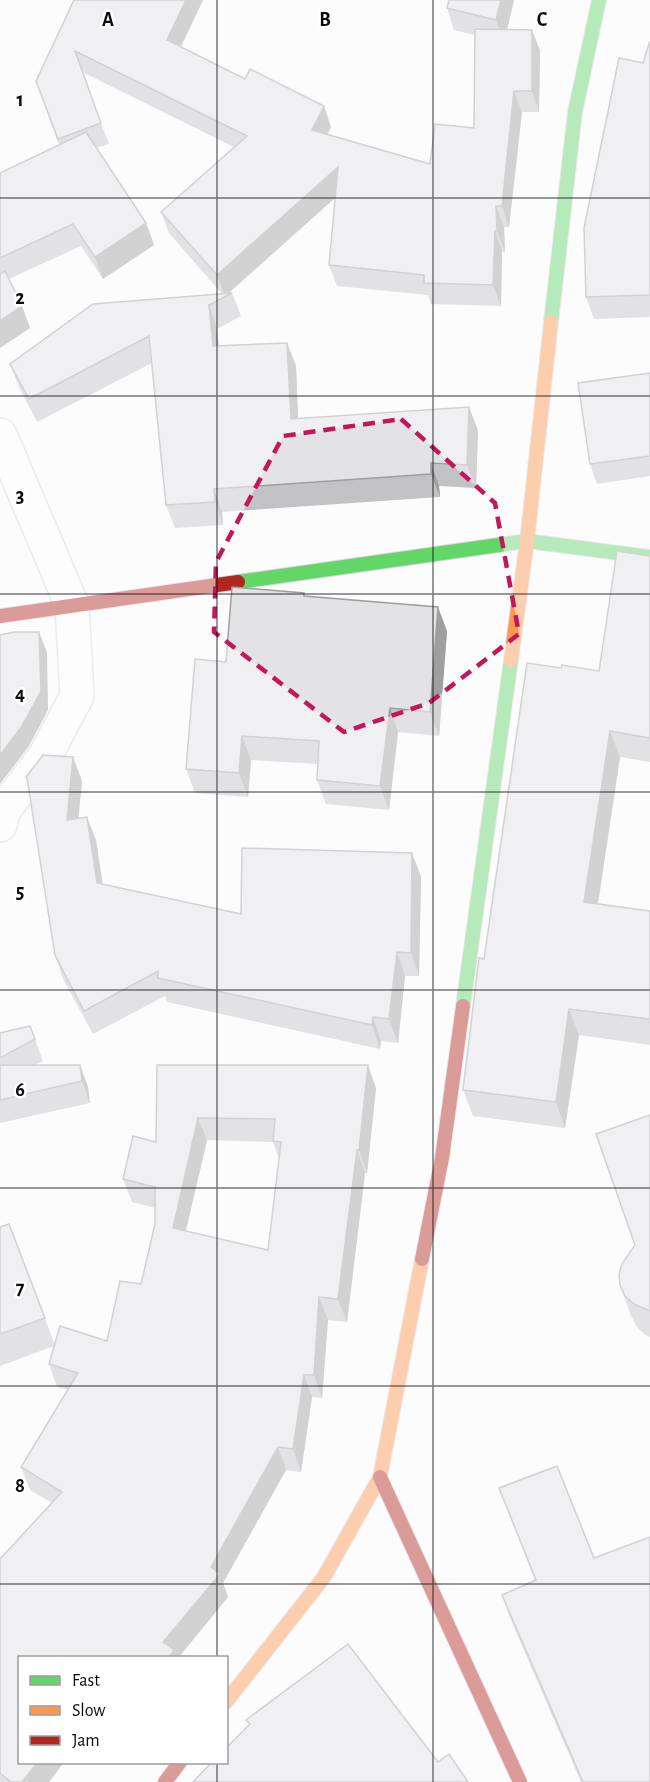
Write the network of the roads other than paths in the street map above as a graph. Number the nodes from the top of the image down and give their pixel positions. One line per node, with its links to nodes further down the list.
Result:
1 (599, 0): 3 (street)
2 (0, 435): 5 (street)
3 (527, 541): 4 (street); 5 (street); 8 (street)
4 (650, 557)
5 (72, 605): 6 (street); 7 (street)
6 (0, 616)
7 (0, 825)
8 (380, 1477): 9 (street); 12 (street)
9 (228, 1699)
10 (178, 1764): 11 (street)
11 (165, 1782)
12 (520, 1782)

